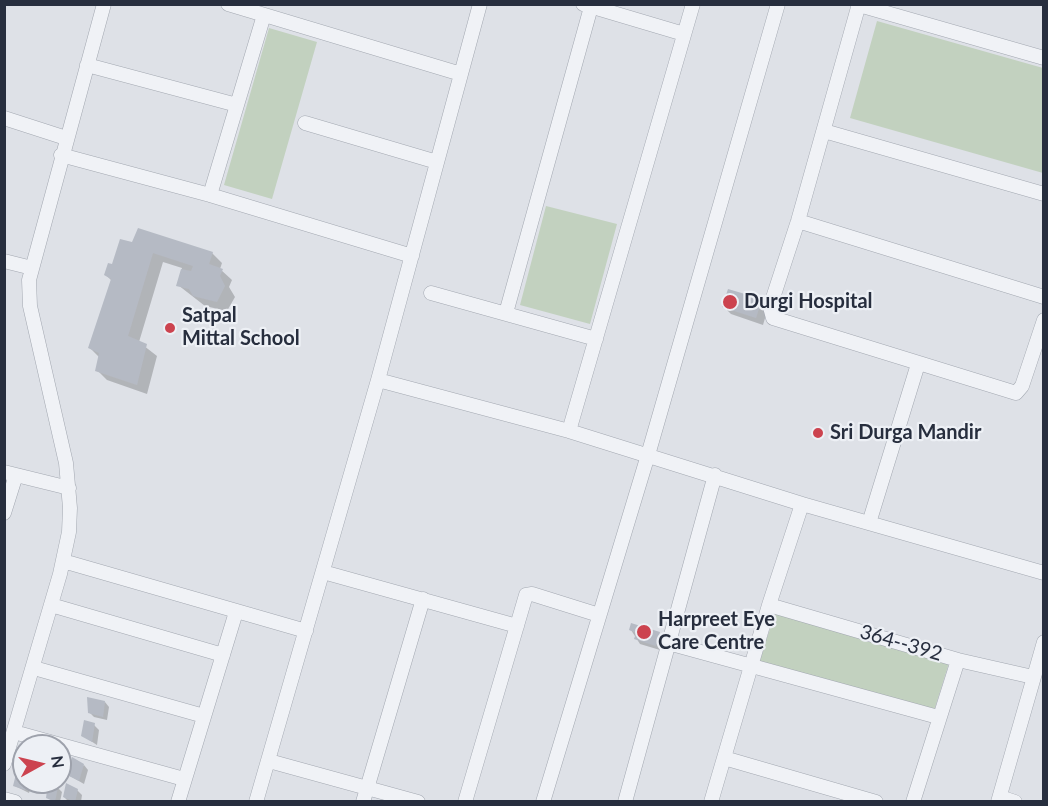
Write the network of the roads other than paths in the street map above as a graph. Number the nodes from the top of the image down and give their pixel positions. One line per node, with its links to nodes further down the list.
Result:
1 (104, 4): 12 (street)
2 (228, 4): 9 (street)
3 (279, 4): 9 (street)
4 (480, 4): 13 (street)
5 (693, 4): 10 (street)
6 (778, 4): 35 (street)
7 (859, 5): 11 (street); 17 (street)
8 (587, 6): 10 (street); 29 (street)
9 (269, 17): 13 (street); 14 (street)
10 (684, 34): 31 (street)
11 (1044, 58)
12 (87, 64): 14 (street); 18 (street)
13 (461, 74): 20 (street)
14 (237, 105): 22 (street)
15 (4, 118): 18 (street)
16 (305, 123): 20 (street)
17 (824, 131): 21 (street); 23 (street)
18 (66, 138): 19 (street)
19 (62, 155): 22 (street); 26 (street)
20 (437, 162): 24 (street)
21 (1044, 194)
22 (210, 195): 24 (street)
23 (798, 221): 28 (street); 32 (street)
24 (412, 256): 33 (street)
25 (4, 261): 26 (street)
26 (32, 268): 38 (street)
27 (431, 292): 29 (street)
28 (1044, 297)
29 (506, 313): 31 (street)
30 (1044, 320): 32 (street)
31 (596, 339): 34 (street)
32 (918, 364): 41 (street)
33 (378, 380): 34 (street); 43 (street)
34 (569, 431): 35 (street)
35 (648, 455): 37 (street); 49 (street)
36 (10, 474): 38 (street); 40 (street)
37 (715, 476): 39 (street); 52 (street)
38 (69, 488): 42 (street)
39 (802, 504): 41 (street); 47 (street)
40 (4, 513)
41 (869, 523): 44 (street)
42 (63, 561): 46 (street); 48 (street)
43 (323, 572): 45 (street); 51 (street)
44 (1044, 573)
45 (423, 599): 50 (street); 66 (street)
46 (51, 604): 54 (street); 57 (street)
47 (769, 605): 55 (street, 364--392); 56 (street)
48 (236, 612): 51 (street); 54 (street)
49 (599, 615): 50 (street); 75 (street)
50 (517, 626): 74 (street)
51 (306, 631): 63 (street)
52 (668, 643): 56 (street); 76 (street)
53 (1043, 645): 58 (street)
54 (223, 655): 59 (street)
55 (958, 660): 58 (street); 60 (street, 364--392)
56 (752, 665): 60 (street); 62 (street)
57 (34, 668): 59 (street); 61 (street)
58 (1033, 677): 68 (street)
59 (204, 716): 65 (street)
60 (938, 717): 79 (street, 364--392)
61 (14, 732): 64 (street); 65 (street)
62 (724, 758): 77 (street); 78 (street)
63 (269, 761): 66 (street); 71 (street)
64 (4, 764)
65 (184, 779): 70 (street)
66 (367, 787): 72 (street); 73 (street)
67 (4, 799): 69 (street)
68 (999, 799): 80 (street)
69 (15, 801)
70 (178, 801)
71 (256, 801)
72 (363, 801)
73 (418, 801)
74 (465, 801)
75 (543, 801)
76 (625, 801)
77 (711, 801)
78 (876, 801)
79 (913, 801)
80 (1015, 801)

